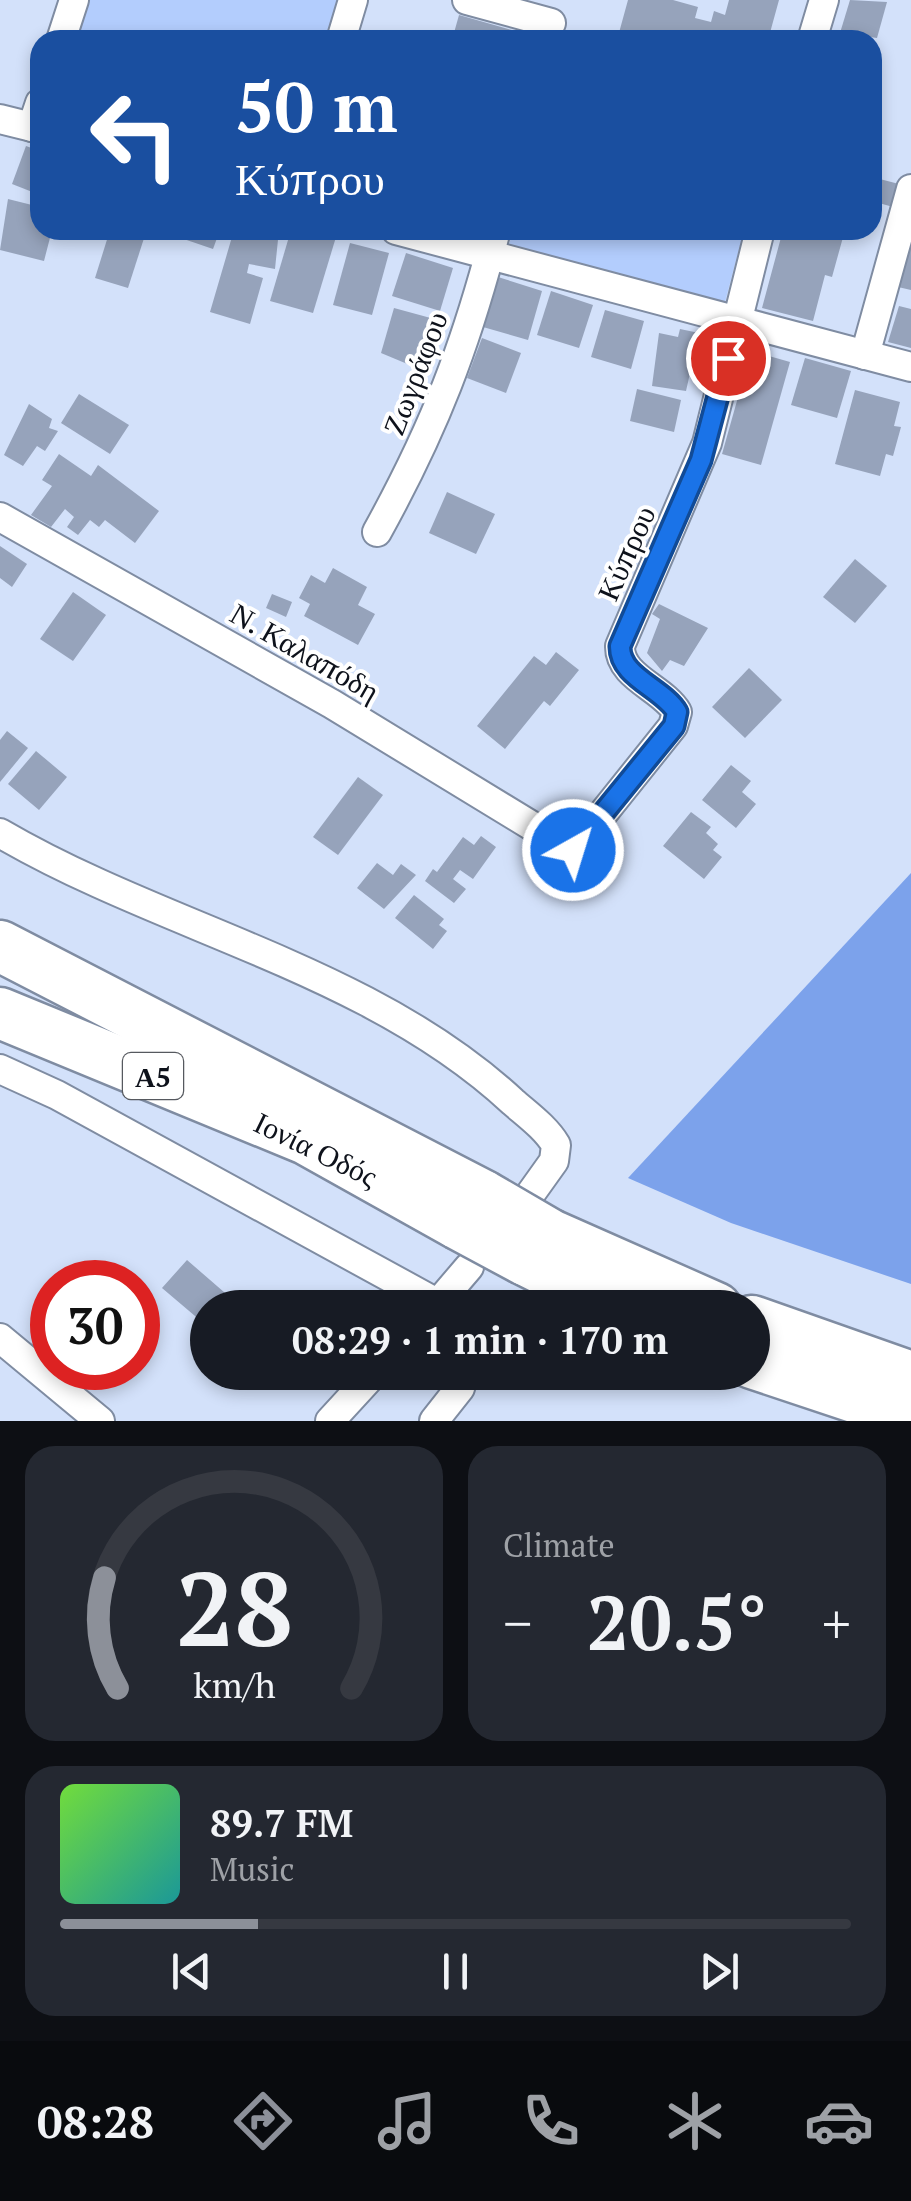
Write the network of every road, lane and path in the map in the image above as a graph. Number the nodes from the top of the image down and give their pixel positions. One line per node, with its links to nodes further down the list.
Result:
1 (74, 0): 6 (street)
2 (354, 0): 7 (street)
3 (467, 0): 5 (street)
4 (824, 0): 8 (street)
5 (552, 21)
6 (64, 30)
7 (344, 30)
8 (815, 30)
9 (0, 118): 10 (street)
10 (30, 120)
11 (911, 189): 15 (street)
12 (757, 240): 14 (street, Κύπρου)
13 (493, 242): 14 (street); 18 (street, Ζωγράφου)
14 (736, 322): 15 (street); 20 (street, Κύπρου)
15 (865, 355): 16 (street)
16 (911, 367)
17 (0, 518): 20 (street, Ν. Καλαπόδη)
18 (376, 532)
19 (0, 833): 28 (street)
20 (573, 850)
21 (0, 917): 25 (highway, Α5)
22 (0, 946): 25 (highway)
23 (0, 975): 27 (highway)
24 (0, 1013): 27 (highway, Ιονία Οδός / Α5)
25 (191, 1042): 28 (highway, Ιονία Οδός / Α5)
26 (0, 1069): 29 (street)
27 (306, 1139): 28 (highway, Ιονία Οδός / Α5)
28 (503, 1230): 30 (street); 31 (highway, Ιονία Οδός / Α5); 32 (highway, Ιονία Οδός / Α5)
29 (410, 1290)
30 (452, 1290)
31 (594, 1290)
32 (667, 1290)
33 (0, 1338): 41 (street)
34 (770, 1352): 37 (highway)
35 (770, 1356): 40 (highway)
36 (770, 1361): 44 (highway)
37 (911, 1377)
38 (358, 1390): 42 (street)
39 (458, 1390): 43 (street)
40 (911, 1416)
41 (100, 1421)
42 (330, 1421)
43 (434, 1421)
44 (848, 1421)

